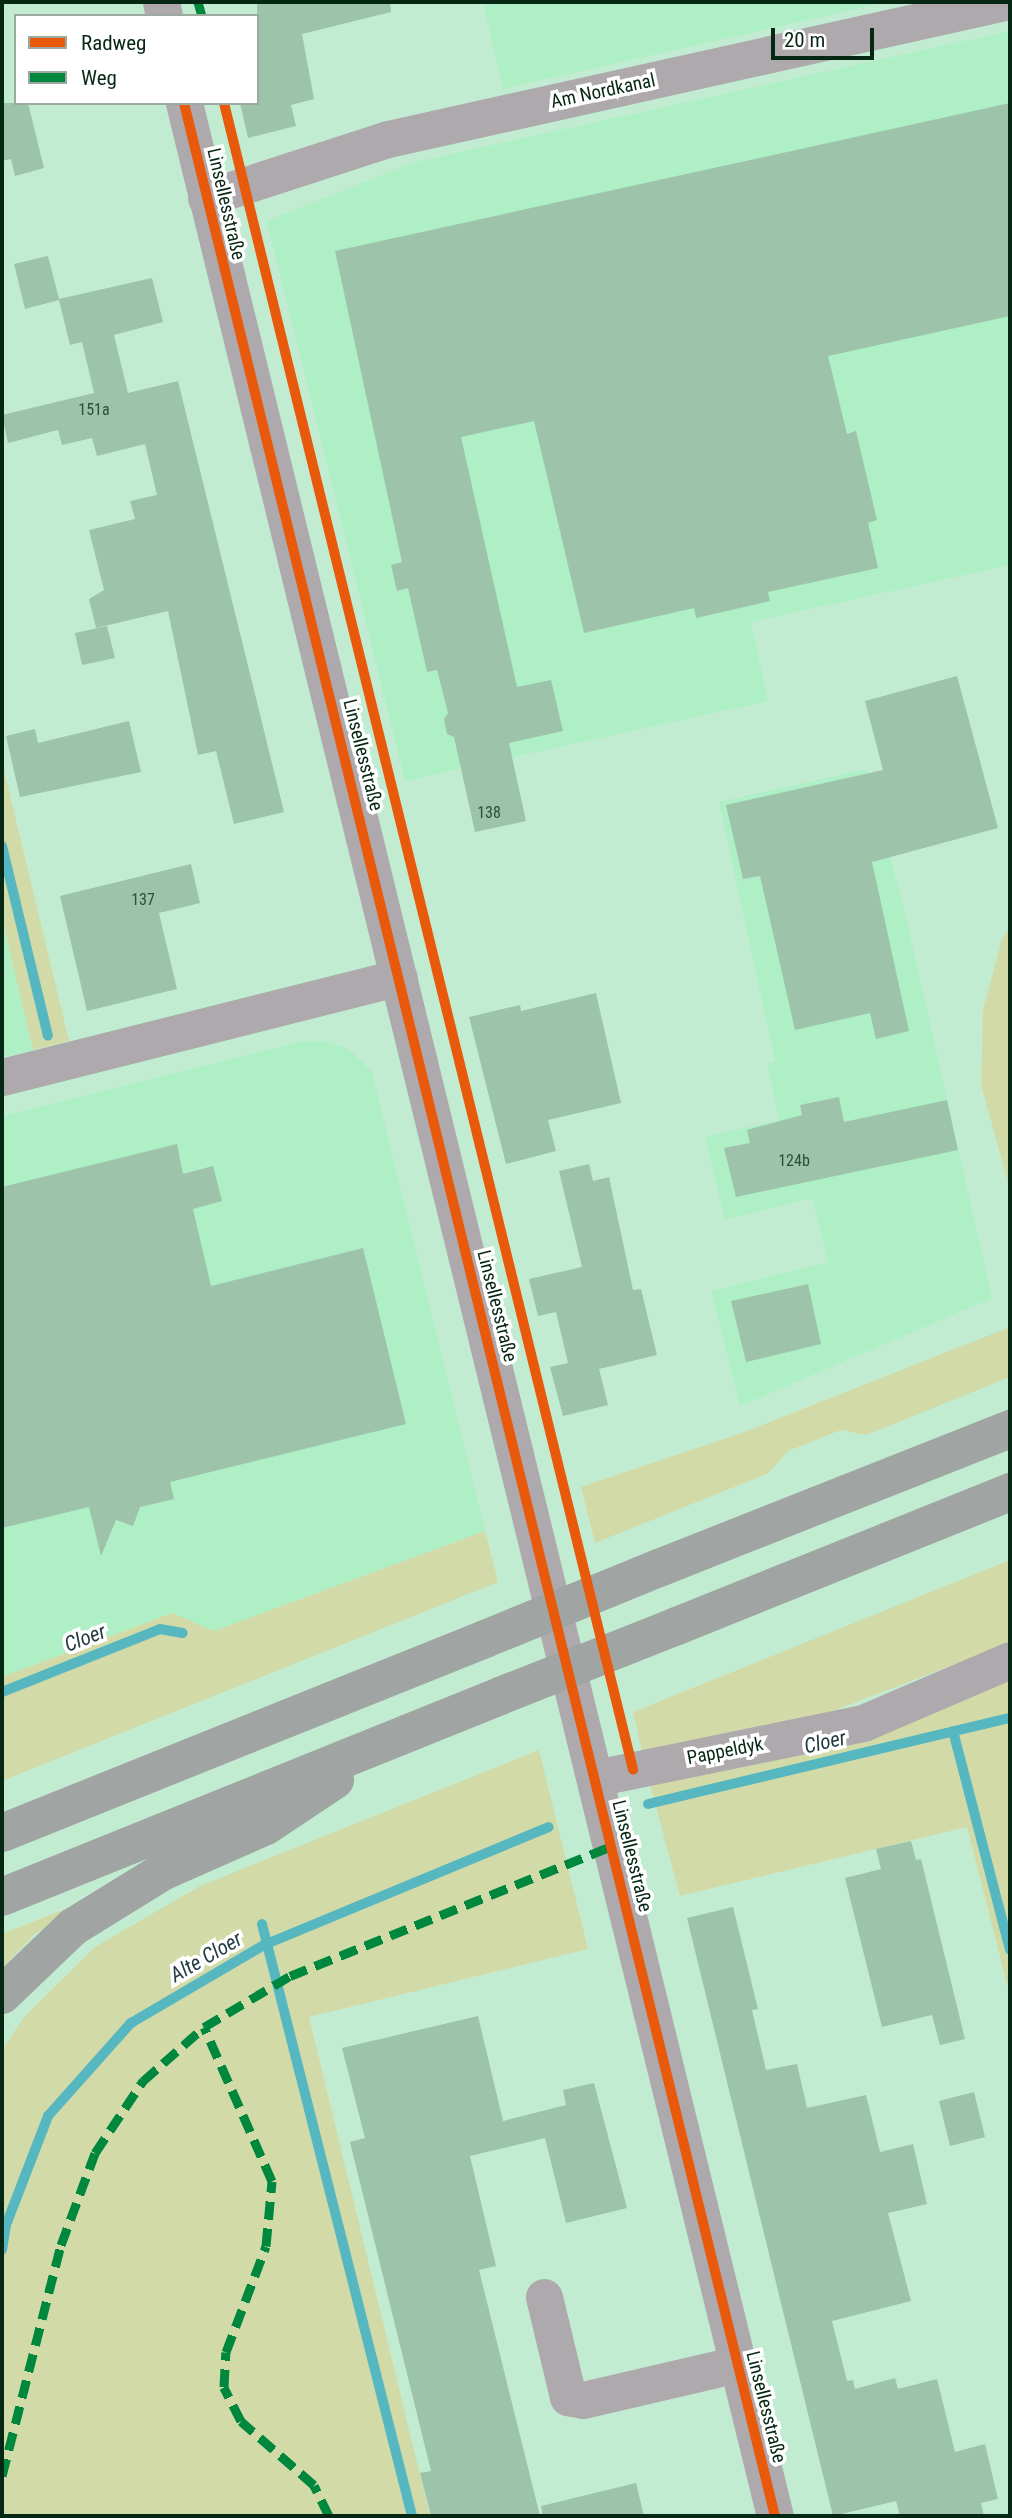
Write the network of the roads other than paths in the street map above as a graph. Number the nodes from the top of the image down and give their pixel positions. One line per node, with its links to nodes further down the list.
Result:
1 (1004, 2): 3 (street, Am Nordkanal)
2 (184, 105): 3 (street, Linsellesstraße)
3 (206, 198): 4 (street, Linsellesstraße)
4 (399, 977): 5 (street); 10 (street, Linsellesstraße)
5 (2, 1077)
6 (1010, 1429): 11 (highway, bridge)
7 (1010, 1492): 9 (highway, bridge)
8 (1010, 1660): 10 (street, Pappeldyk)
9 (401, 1736): 12 (highway); 13 (highway)
10 (595, 1778): 15 (street, Linsellesstraße)
11 (2, 1833)
12 (2, 1897)
13 (2, 1995)
14 (544, 2297): 15 (street)
15 (738, 2364): 16 (street, Linsellesstraße)
16 (775, 2516)

